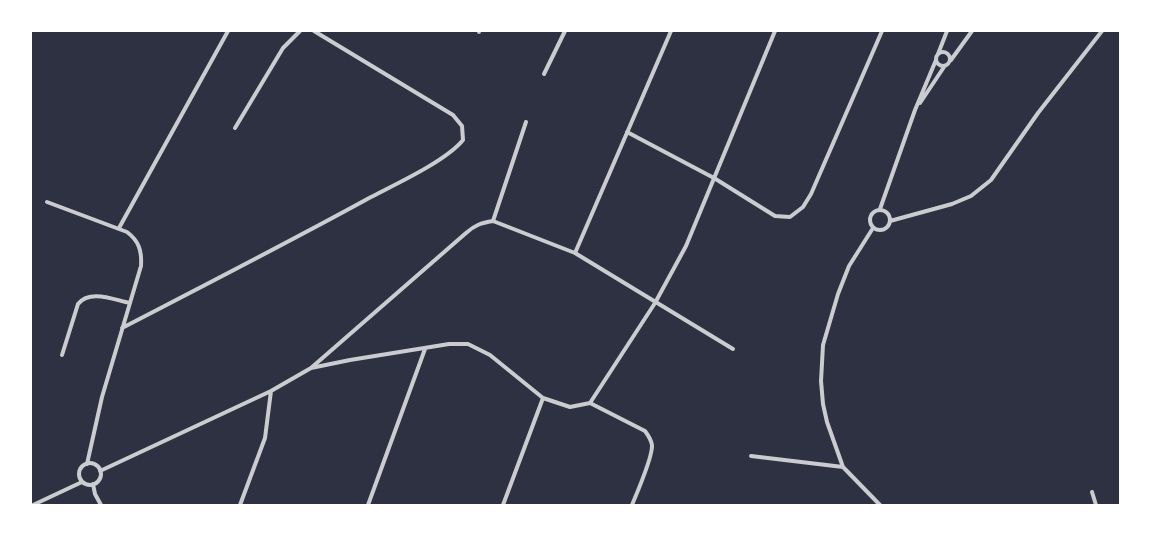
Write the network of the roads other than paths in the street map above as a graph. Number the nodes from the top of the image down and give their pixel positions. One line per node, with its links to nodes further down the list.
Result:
1 (228, 31): 25 (street)
2 (300, 31): 18 (street)
3 (314, 31): 30 (street)
4 (565, 31): 15 (street)
5 (671, 31): 19 (street)
6 (775, 31): 20 (street)
7 (882, 31): 20 (street)
8 (947, 31): 11 (street)
9 (972, 31): 13 (street)
10 (1102, 31): 24 (street)
11 (938, 54): 12 (street); 13 (street)
12 (936, 60): 14 (street); 16 (street)
13 (950, 60): 14 (street)
14 (944, 67): 16 (street)
15 (544, 74)
16 (915, 110): 22 (street)
17 (526, 122): 23 (street)
18 (235, 128)
19 (627, 132): 20 (street); 27 (street)
20 (714, 178): 29 (street)
21 (47, 202): 25 (street)
22 (880, 210): 24 (street); 26 (street)
23 (493, 221): 27 (street); 34 (street)
24 (890, 221): 26 (street)
25 (119, 228): 28 (street)
26 (874, 228): 40 (street)
27 (575, 253): 29 (street)
28 (130, 303): 30 (street); 33 (street)
29 (655, 303): 32 (street); 37 (street)
30 (122, 328): 39 (street)
31 (425, 349): 34 (street); 36 (street); 48 (street)
32 (733, 349)
33 (62, 355)
34 (311, 368): 35 (street)
35 (271, 391): 41 (street); 47 (street)
36 (543, 398): 37 (street); 49 (street)
37 (590, 404): 50 (street)
38 (751, 456): 40 (street)
39 (87, 464): 41 (street); 42 (street)
40 (843, 467): 51 (street)
41 (100, 471): 43 (street)
42 (82, 482): 43 (street); 45 (street)
43 (94, 484): 46 (street)
44 (1092, 492): 52 (street)
45 (33, 505)
46 (101, 505)
47 (240, 505)
48 (368, 505)
49 (503, 505)
50 (632, 505)
51 (880, 505)
52 (1096, 505)

